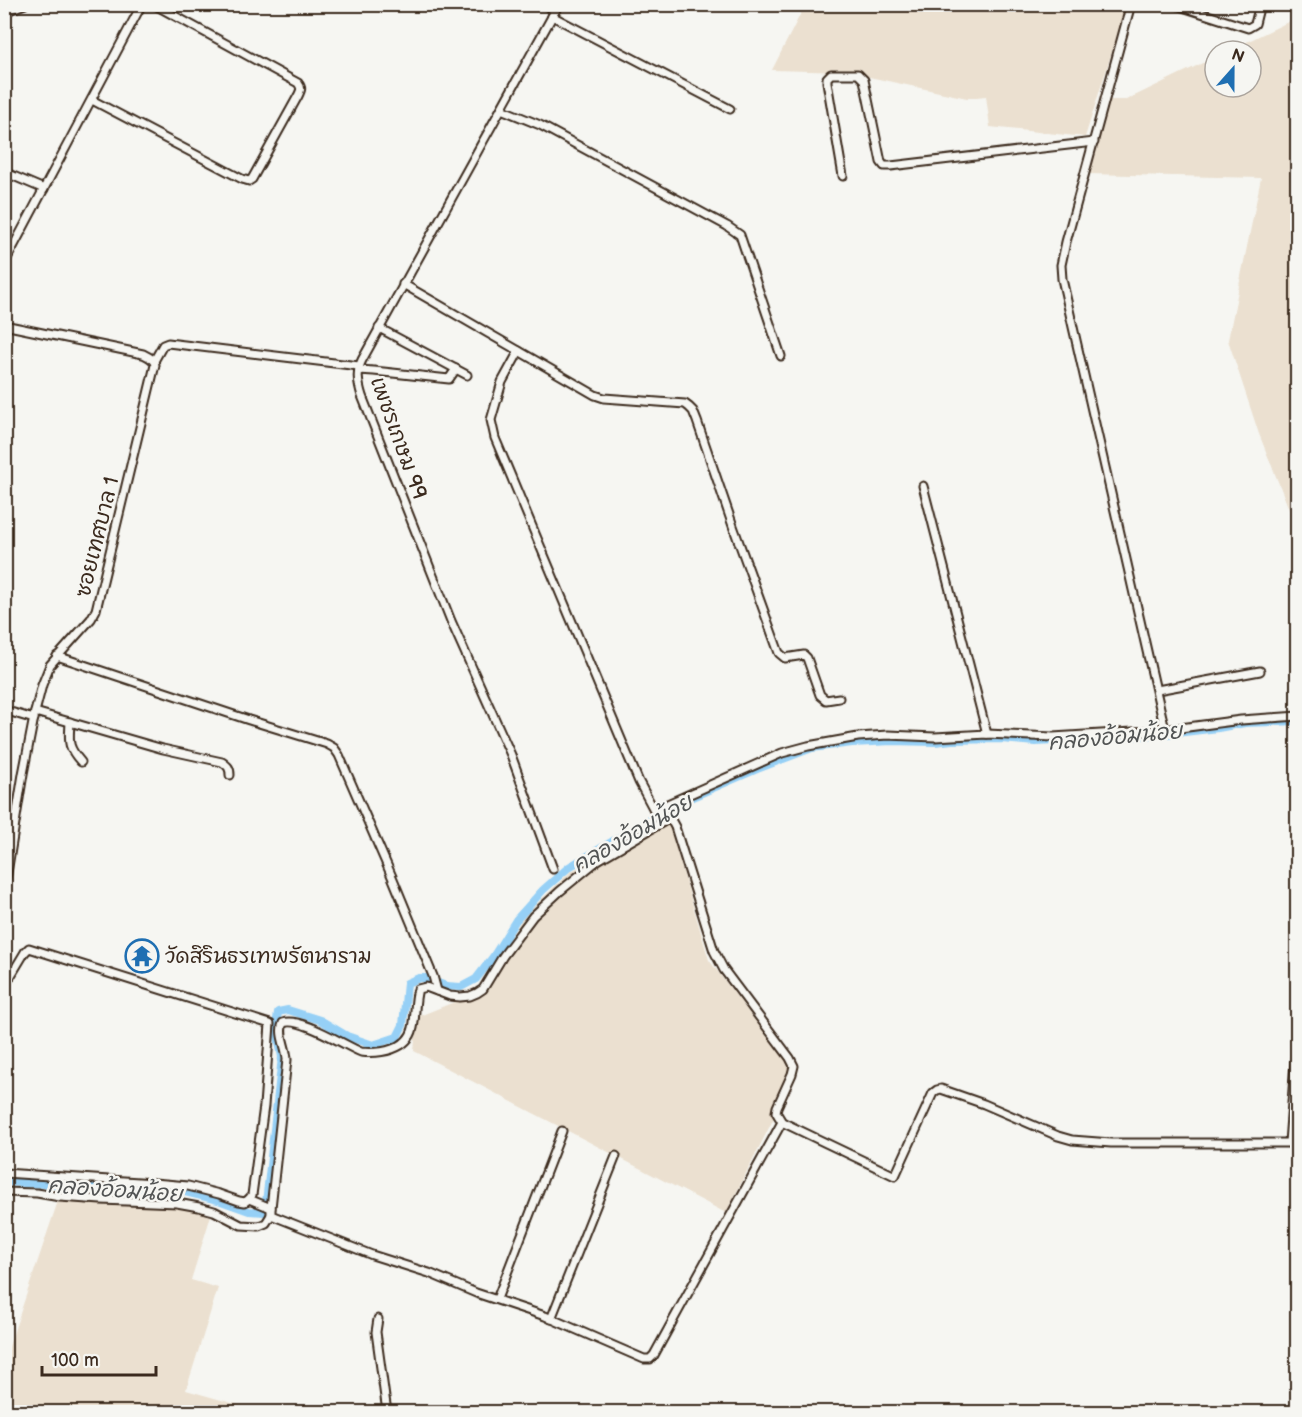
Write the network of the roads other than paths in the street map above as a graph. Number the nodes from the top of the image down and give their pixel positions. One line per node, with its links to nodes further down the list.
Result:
1 (25, 4): 9 (street)
2 (142, 4): 10 (street)
3 (153, 4): 10 (street)
4 (544, 4): 8 (street)
5 (1131, 4): 13 (street)
6 (1173, 4): 7 (street)
7 (1260, 4)
8 (555, 10): 11 (street, เพชรเกษม 99); 12 (street)
9 (4, 12)
10 (92, 100): 16 (street)
11 (501, 109): 18 (street, เพชรเกษม 99); 22 (street)
12 (730, 109)
13 (1094, 142): 15 (street); 30 (street)
14 (4, 172): 16 (street)
15 (843, 176)
16 (44, 189): 17 (street)
17 (4, 264)
18 (403, 284): 20 (street, เพชรเกษม 99); 21 (street)
19 (4, 325): 23 (street)
20 (380, 328): 24 (street, เพชรเกษม 99); 25 (street)
21 (519, 351): 31 (street); 40 (street)
22 (782, 356)
23 (154, 361): 24 (street); 28 (street, ซอยเทศบาล 1)
24 (359, 368): 25 (street); 42 (street, เพชรเกษม 99)
25 (456, 369): 26 (street)
26 (467, 375)
27 (923, 486): 37 (street)
28 (57, 656): 33 (street, ซอยเทศบาล 1); 45 (street)
29 (1260, 671): 30 (street)
30 (1157, 690): 36 (street)
31 (838, 699)
32 (4, 710): 33 (street)
33 (34, 715): 35 (street); 43 (street, ซอยเทศบาล 1)
34 (1298, 716): 36 (street)
35 (70, 722): 38 (street); 39 (street)
36 (1166, 730): 37 (street)
37 (987, 734): 40 (street)
38 (81, 762)
39 (230, 775)
40 (655, 811): 41 (street)
41 (669, 817): 45 (street); 47 (street)
42 (553, 869)
43 (4, 892)
44 (4, 987): 54 (street)
45 (436, 990): 55 (street)
46 (1298, 1022): 49 (street)
47 (782, 1122): 49 (street); 58 (street)
48 (562, 1131): 56 (street)
49 (1289, 1143): 50 (street)
50 (1298, 1143)
51 (616, 1156): 58 (street)
52 (4, 1173): 54 (street)
53 (4, 1192): 55 (street)
54 (253, 1201): 55 (street)
55 (269, 1214): 56 (street)
56 (497, 1299): 58 (street)
57 (378, 1319): 59 (street)
58 (551, 1319)
59 (387, 1413)

